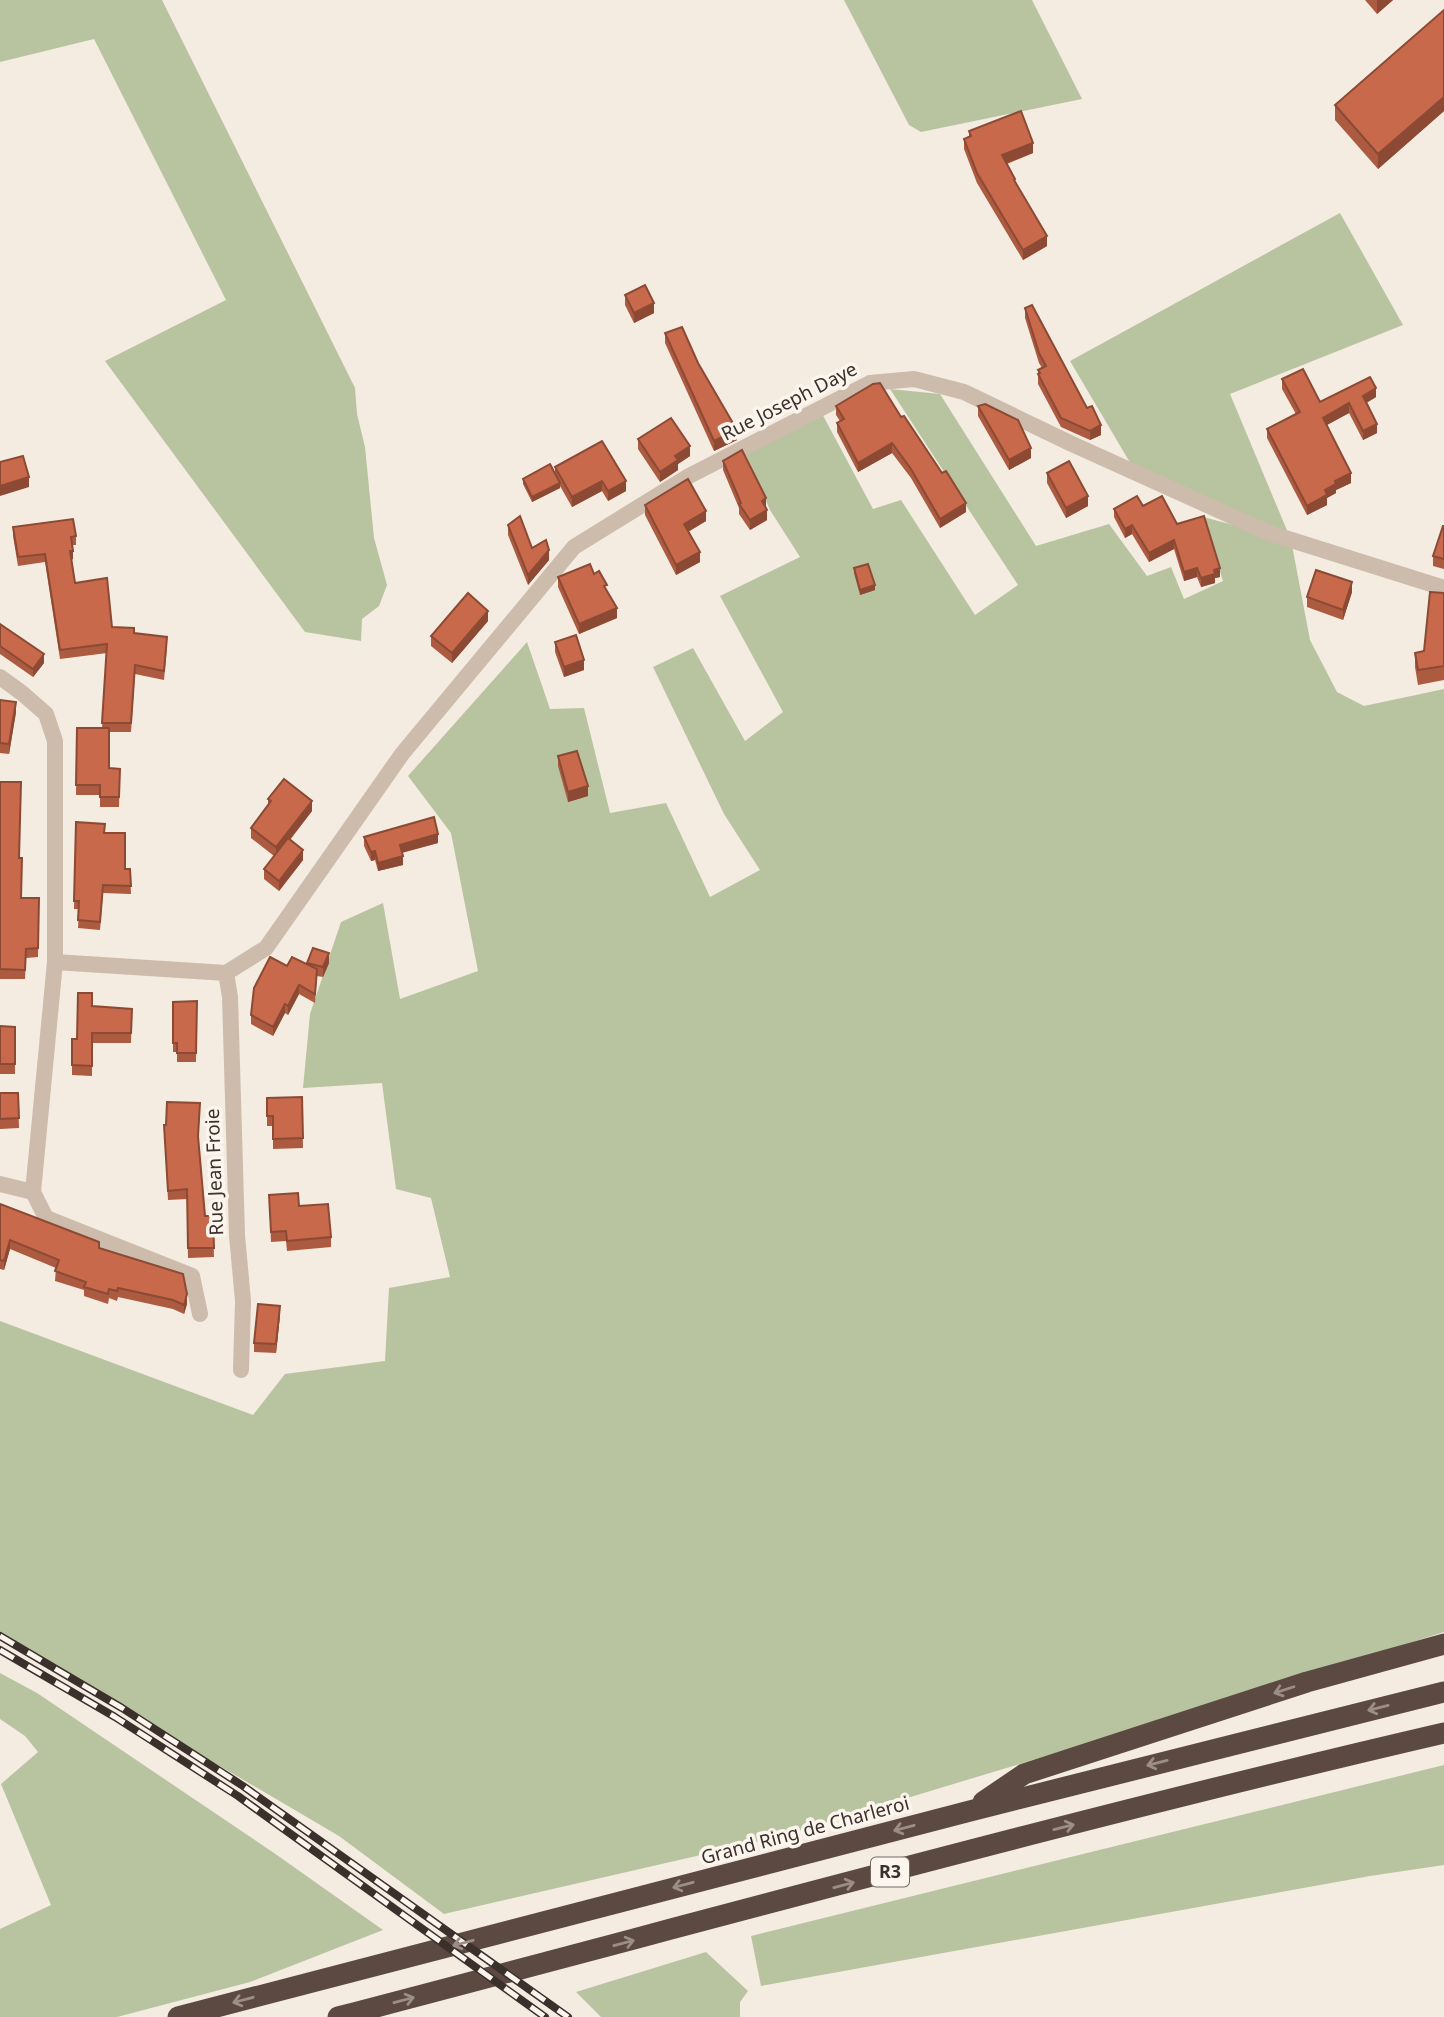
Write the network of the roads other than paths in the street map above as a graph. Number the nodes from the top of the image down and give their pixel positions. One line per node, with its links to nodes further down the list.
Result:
1 (1444, 588): 4 (street, Rue Joseph Daye)
2 (0, 677): 3 (street)
3 (55, 962): 4 (street); 6 (street)
4 (226, 973): 8 (street, Rue Jean Froie)
5 (0, 1184): 6 (street)
6 (33, 1192): 7 (street)
7 (200, 1314)
8 (241, 1370)
9 (1444, 1644): 12 (highway, one-way to 12)
10 (1444, 1692): 12 (highway, Grand Ring de Charleroi / R3, one-way to 12)
11 (1444, 1733): 14 (highway, R3, one-way to 11)
12 (970, 1811): 13 (highway, Grand Ring de Charleroi / R3, one-way to 13)
13 (178, 2017)
14 (338, 2017)

